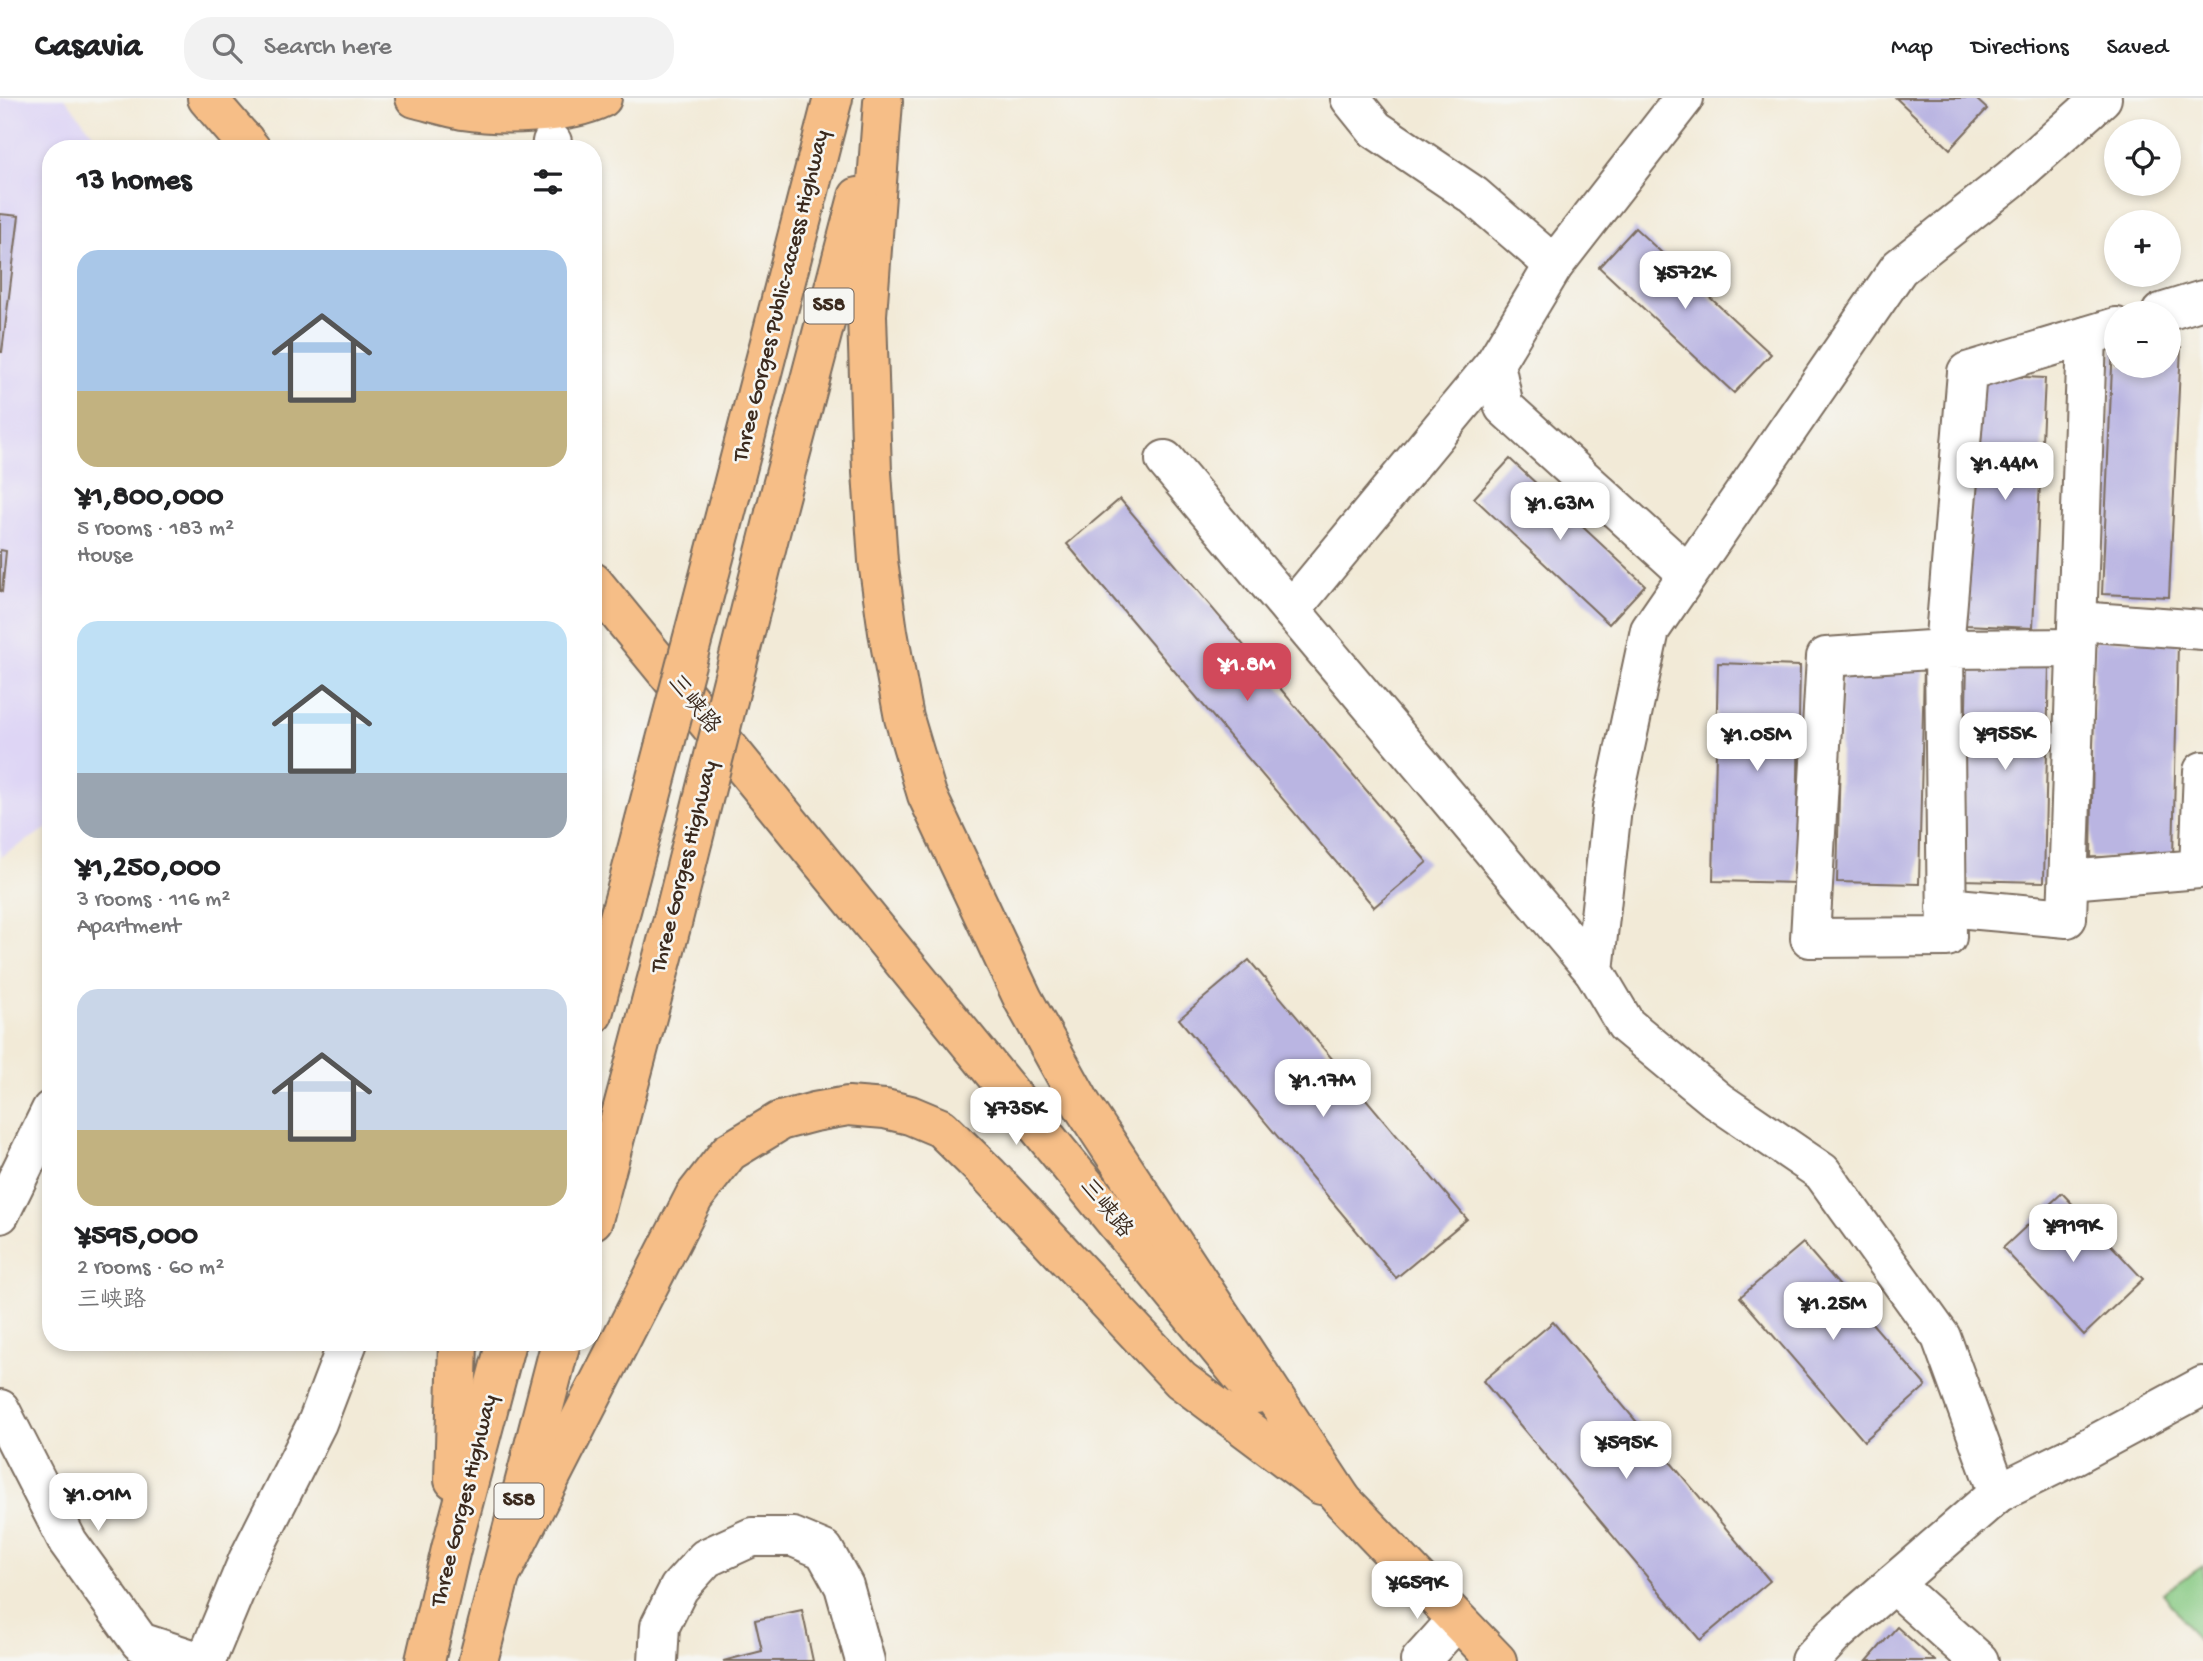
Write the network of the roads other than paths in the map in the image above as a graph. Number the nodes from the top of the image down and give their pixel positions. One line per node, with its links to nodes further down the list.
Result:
1 (207, 98): 9 (main road)
2 (415, 98): 3 (main road)
3 (602, 98)
4 (832, 98): 27 (main road, Three Gorges Public-access Highway / S58, bridge)
5 (1350, 98): 10 (street)
6 (1684, 98): 10 (street)
7 (2102, 98): 17 (street)
8 (884, 100): 16 (main road, Three Gorges Public-access Highway / S58); 38 (main road)
9 (242, 140)
10 (1554, 265): 14 (street)
11 (2203, 300): 12 (street)
12 (2181, 307)
13 (2101, 332): 21 (street); 22 (street)
14 (1495, 363): 17 (street); 19 (street)
15 (1165, 460): 19 (street)
16 (775, 513): 29 (main road, Three Gorges Highway / S58, bridge)
17 (1688, 574): 26 (street)
18 (602, 593): 38 (main road, 三峡路)
19 (1291, 610): 26 (street)
20 (2203, 630): 21 (street)
21 (2077, 635): 22 (street); 24 (street)
22 (1944, 649): 25 (street); 25 (street)
23 (2203, 771): 24 (street)
24 (2068, 880): 25 (street)
25 (1946, 907)
26 (1594, 971): 37 (street)
27 (602, 980)
28 (42, 1129): 30 (street)
29 (602, 1186)
30 (0, 1214)
31 (345, 1351): 44 (street)
32 (458, 1351): 39 (main road)
33 (504, 1351): 39 (main road, Three Gorges Highway / S58)
34 (559, 1351): 40 (main road, S58)
35 (2203, 1386): 37 (street)
36 (0, 1409): 43 (street)
37 (1998, 1493): 41 (street)
38 (1343, 1501): 40 (main road); 42 (main road, 三峡路)
39 (451, 1549): 45 (main road, Three Gorges Highway / S58)
40 (499, 1578): 46 (main road, S58)
41 (1893, 1584): 51 (street); 52 (street)
42 (1457, 1619): 49 (street); 50 (main road, 三峡路)
43 (198, 1661)
44 (206, 1661)
45 (425, 1661)
46 (478, 1661)
47 (658, 1661): 48 (street)
48 (865, 1661)
49 (1420, 1661)
50 (1497, 1661)
51 (1810, 1661)
52 (1979, 1661)

